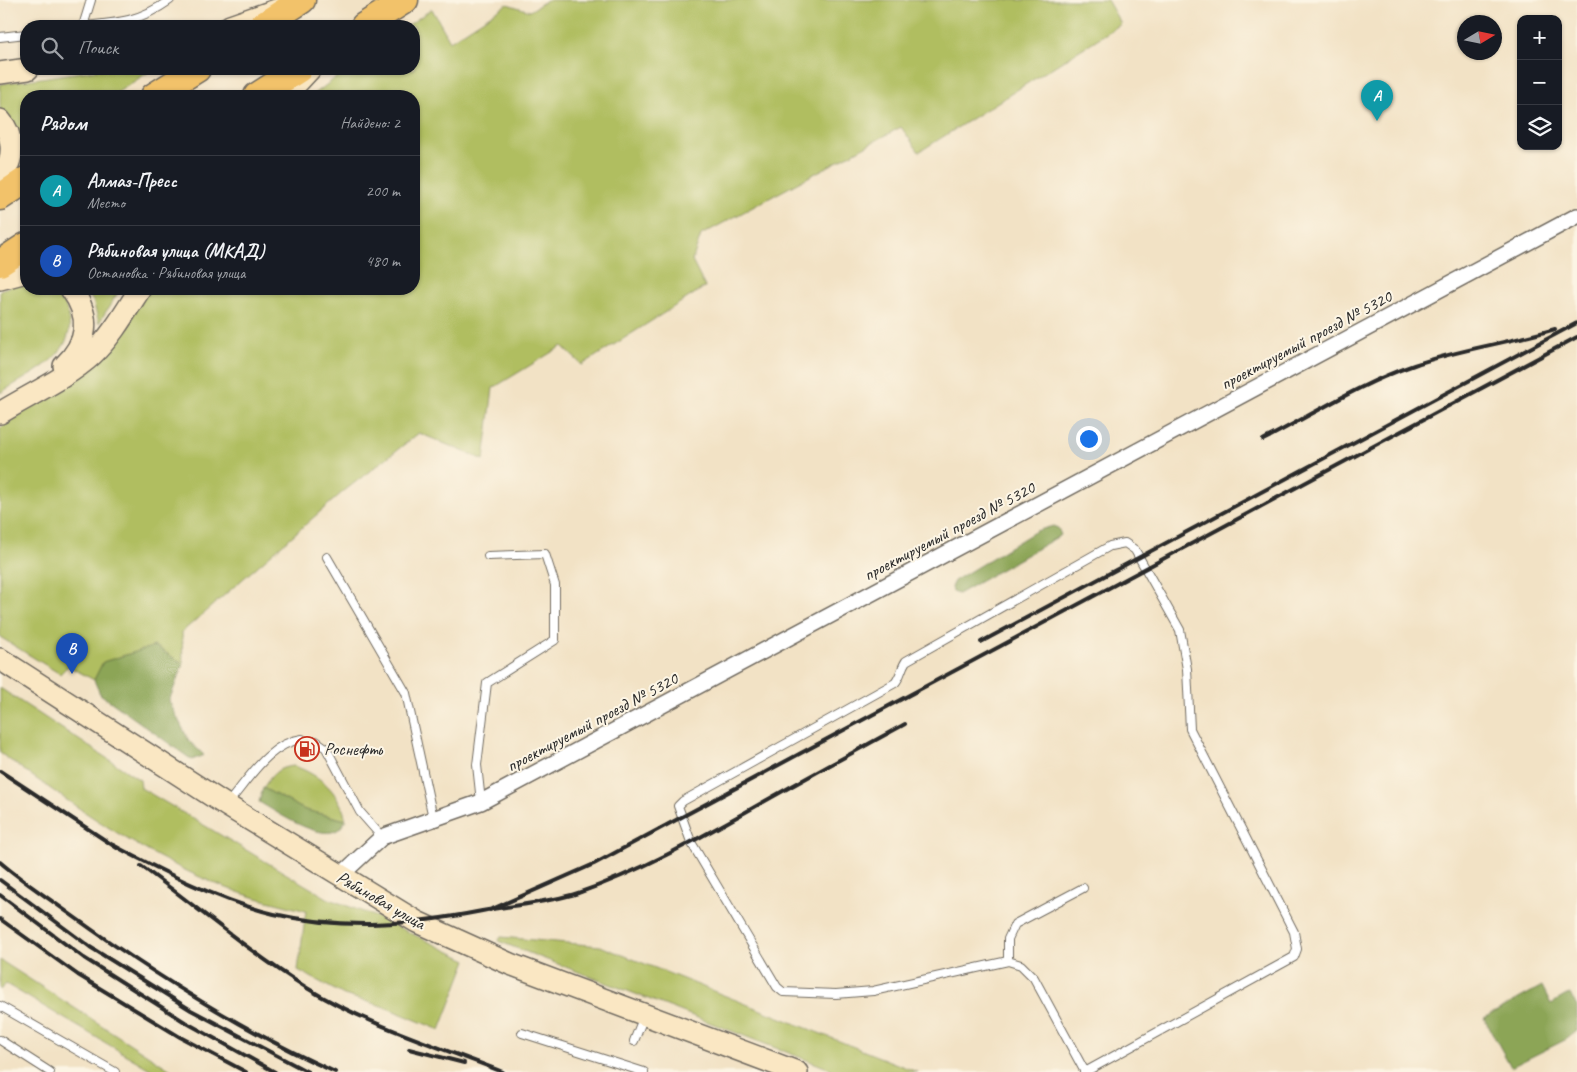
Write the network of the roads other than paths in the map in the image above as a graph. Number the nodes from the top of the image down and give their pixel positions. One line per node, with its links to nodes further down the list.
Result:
1 (91, 0): 5 (lane)
2 (170, 0): 6 (lane)
3 (405, 0): 9 (highway)
4 (299, 2): 7 (street); 8 (highway)
5 (84, 20)
6 (135, 20)
7 (247, 20)
8 (271, 20)
9 (373, 20)
10 (20, 35): 11 (lane)
11 (0, 37)
12 (20, 70): 13 (street)
13 (0, 73)
14 (187, 75): 17 (highway)
15 (290, 75): 18 (highway)
16 (304, 75): 19 (street)
17 (163, 90)
18 (266, 90)
19 (291, 90)
20 (0, 120): 21 (street)
21 (0, 176)
22 (20, 184): 23 (highway)
23 (0, 197)
24 (1574, 219): 38 (street, проектируемый проезд № 5320)
25 (20, 250): 26 (highway)
26 (0, 263)
27 (20, 274): 28 (street)
28 (0, 279)
29 (74, 295): 31 (street)
30 (136, 295): 31 (street)
31 (42, 387): 32 (street)
32 (0, 413)
33 (488, 556): 38 (lane)
34 (327, 558): 40 (lane)
35 (0, 659): 39 (street, Рябиновая улица)
36 (302, 739): 39 (lane)
37 (316, 742): 41 (lane)
38 (481, 802): 40 (street, проектируемый проезд № 5320)
39 (226, 805): 42 (street, Рябиновая улица)
40 (433, 818): 41 (street, проектируемый проезд № 5320)
41 (382, 837): 42 (street, проектируемый проезд № 5320)
42 (340, 876): 46 (street, Рябиновая улица)
43 (1083, 888): 44 (lane)
44 (1008, 961): 54 (lane); 54 (lane)
45 (0, 1006): 51 (lane)
46 (644, 1016): 49 (lane); 53 (street, Рябиновая улица)
47 (522, 1033): 52 (lane)
48 (0, 1040): 50 (lane)
49 (634, 1041)
50 (50, 1072)
51 (115, 1072)
52 (644, 1072)
53 (797, 1072)
54 (1084, 1072)

